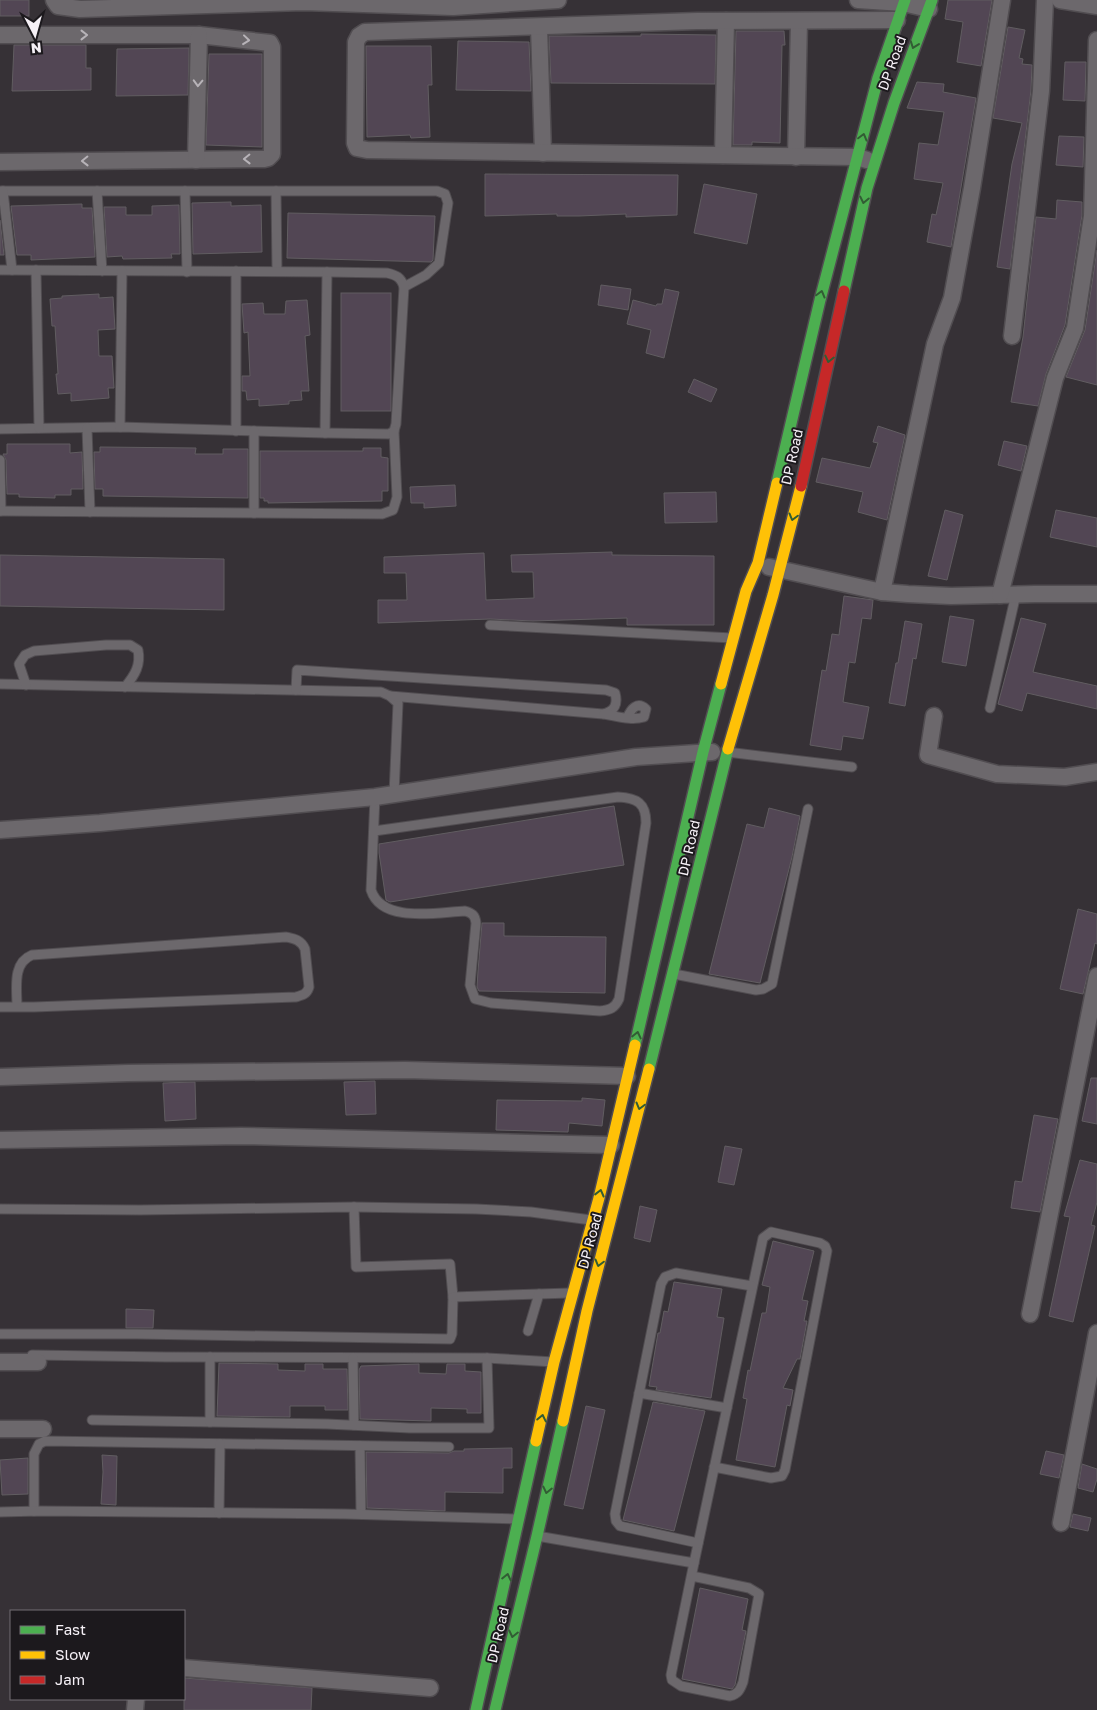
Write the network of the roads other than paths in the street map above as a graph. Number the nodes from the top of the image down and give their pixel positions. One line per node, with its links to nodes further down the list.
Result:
1 (54, 0): 2 (street)
2 (558, 0)
3 (858, 0): 7 (street)
4 (1002, 0): 55 (street)
5 (1045, 0): 40 (street)
6 (1060, 0): 9 (street)
7 (904, 1): 8 (street); 10 (street, DP Road)
8 (930, 4): 23 (street, DP Road, one-way to 23)
9 (1097, 6)
10 (897, 20): 12 (street); 20 (street, DP Road, one-way to 10)
11 (726, 21): 12 (street); 13 (street); 18 (street)
12 (799, 21): 19 (street)
13 (539, 26): 17 (street); 17 (street)
14 (0, 35): 15 (street, one-way to 15)
15 (199, 35): 21 (street, one-way to 21); 21 (street, one-way to 21)
16 (1097, 40): 56 (street)
17 (543, 153): 18 (street)
18 (723, 156): 19 (street)
19 (796, 157): 20 (street)
20 (857, 157): 23 (street); 38 (street, DP Road, one-way to 20)
21 (196, 160): 22 (street, one-way to 22)
22 (0, 162)
23 (875, 162): 39 (street, DP Road, one-way to 39)
24 (2, 190): 25 (lane); 29 (lane)
25 (97, 190): 26 (lane); 31 (lane)
26 (184, 191): 27 (lane); 33 (lane)
27 (276, 191): 35 (lane); 37 (lane)
28 (0, 270): 29 (lane)
29 (12, 270): 30 (lane)
30 (36, 270): 31 (lane); 42 (lane)
31 (102, 271): 32 (lane)
32 (122, 271): 33 (lane); 41 (lane)
33 (187, 272): 34 (lane)
34 (236, 272): 35 (lane); 45 (lane)
35 (277, 272): 36 (lane)
36 (327, 272): 37 (lane); 48 (lane)
37 (404, 287): 47 (lane)
38 (816, 314): 39 (street); 53 (street, DP Road)
39 (838, 316): 54 (street, DP Road, one-way to 54)
40 (1012, 336)
41 (120, 427): 43 (lane); 45 (lane)
42 (39, 428): 43 (lane); 44 (lane)
43 (87, 428): 51 (lane)
44 (0, 429)
45 (236, 431): 46 (lane)
46 (254, 431): 48 (lane); 52 (lane)
47 (394, 431): 48 (lane); 52 (lane)
48 (325, 433)
49 (0, 460): 50 (lane)
50 (0, 511): 51 (lane)
51 (90, 512): 52 (lane)
52 (254, 513)
53 (758, 563): 54 (street); 59 (street, DP Road)
54 (779, 570): 55 (street); 70 (street, DP Road)
55 (882, 592): 56 (street)
56 (1008, 594): 57 (street); 65 (lane)
57 (1097, 594)
58 (490, 625): 59 (lane)
59 (733, 638): 69 (street, DP Road)
60 (0, 684): 61 (lane)
61 (26, 685): 62 (lane); 62 (lane)
62 (125, 687): 63 (lane)
63 (296, 690): 64 (lane); 66 (lane)
64 (390, 696): 66 (lane); 73 (lane)
65 (990, 708)
66 (603, 714): 68 (lane)
67 (934, 716): 72 (street)
68 (627, 718)
69 (703, 752): 70 (street); 73 (street); 78 (street, DP Road)
70 (727, 752): 71 (lane); 79 (street, DP Road)
71 (852, 767)
72 (1097, 772)
73 (394, 794): 74 (street)
74 (375, 797): 76 (street); 77 (lane)
75 (808, 809): 79 (lane)
76 (0, 830)
77 (374, 832): 77 (lane)
78 (652, 970): 79 (lane); 83 (street, DP Road, one-way to 78)
79 (674, 974): 122 (street, DP Road, one-way to 122)
80 (1097, 976): 94 (street)
81 (0, 1007): 82 (lane)
82 (17, 1007): 82 (lane)
83 (627, 1076): 84 (street); 86 (street, DP Road)
84 (0, 1077)
85 (0, 1140): 86 (street)
86 (611, 1145): 89 (street, DP Road, one-way to 86)
87 (354, 1206): 88 (lane); 89 (lane); 93 (lane)
88 (0, 1209)
89 (593, 1220): 91 (street, DP Road)
90 (752, 1286): 105 (lane); 106 (lane); 115 (lane)
91 (573, 1292): 92 (lane); 104 (street, DP Road)
92 (539, 1294): 93 (lane); 95 (lane)
93 (453, 1297): 97 (lane)
94 (1030, 1314)
95 (528, 1331)
96 (1097, 1333): 121 (street)
97 (0, 1334)
98 (0, 1354): 99 (lane)
99 (210, 1357): 100 (lane); 108 (lane)
100 (353, 1358): 101 (lane); 109 (lane)
101 (487, 1358): 104 (lane); 109 (lane)
102 (0, 1362): 103 (street)
103 (38, 1362)
104 (554, 1362): 120 (street, DP Road, one-way to 104)
105 (639, 1393): 106 (lane); 123 (lane)
106 (727, 1408): 115 (lane)
107 (92, 1420): 108 (lane)
108 (210, 1422): 109 (lane)
109 (354, 1426)
110 (0, 1429): 111 (street)
111 (43, 1429)
112 (220, 1444): 113 (lane); 116 (lane); 118 (lane)
113 (360, 1446): 114 (lane); 119 (lane)
114 (448, 1447)
115 (714, 1467): 123 (lane)
116 (34, 1511): 117 (lane); 118 (lane)
117 (0, 1512)
118 (219, 1512): 119 (lane)
119 (361, 1514): 120 (lane)
120 (520, 1519): 122 (street, DP Road)
121 (1061, 1523)
122 (527, 1534): 124 (lane); 128 (street, DP Road, one-way to 122); 129 (street, DP Road, one-way to 129)
123 (698, 1542): 124 (lane)
124 (694, 1563): 125 (lane)
125 (692, 1576): 125 (lane)
126 (185, 1668): 127 (street)
127 (430, 1688)
128 (476, 1710)
129 (495, 1710)

